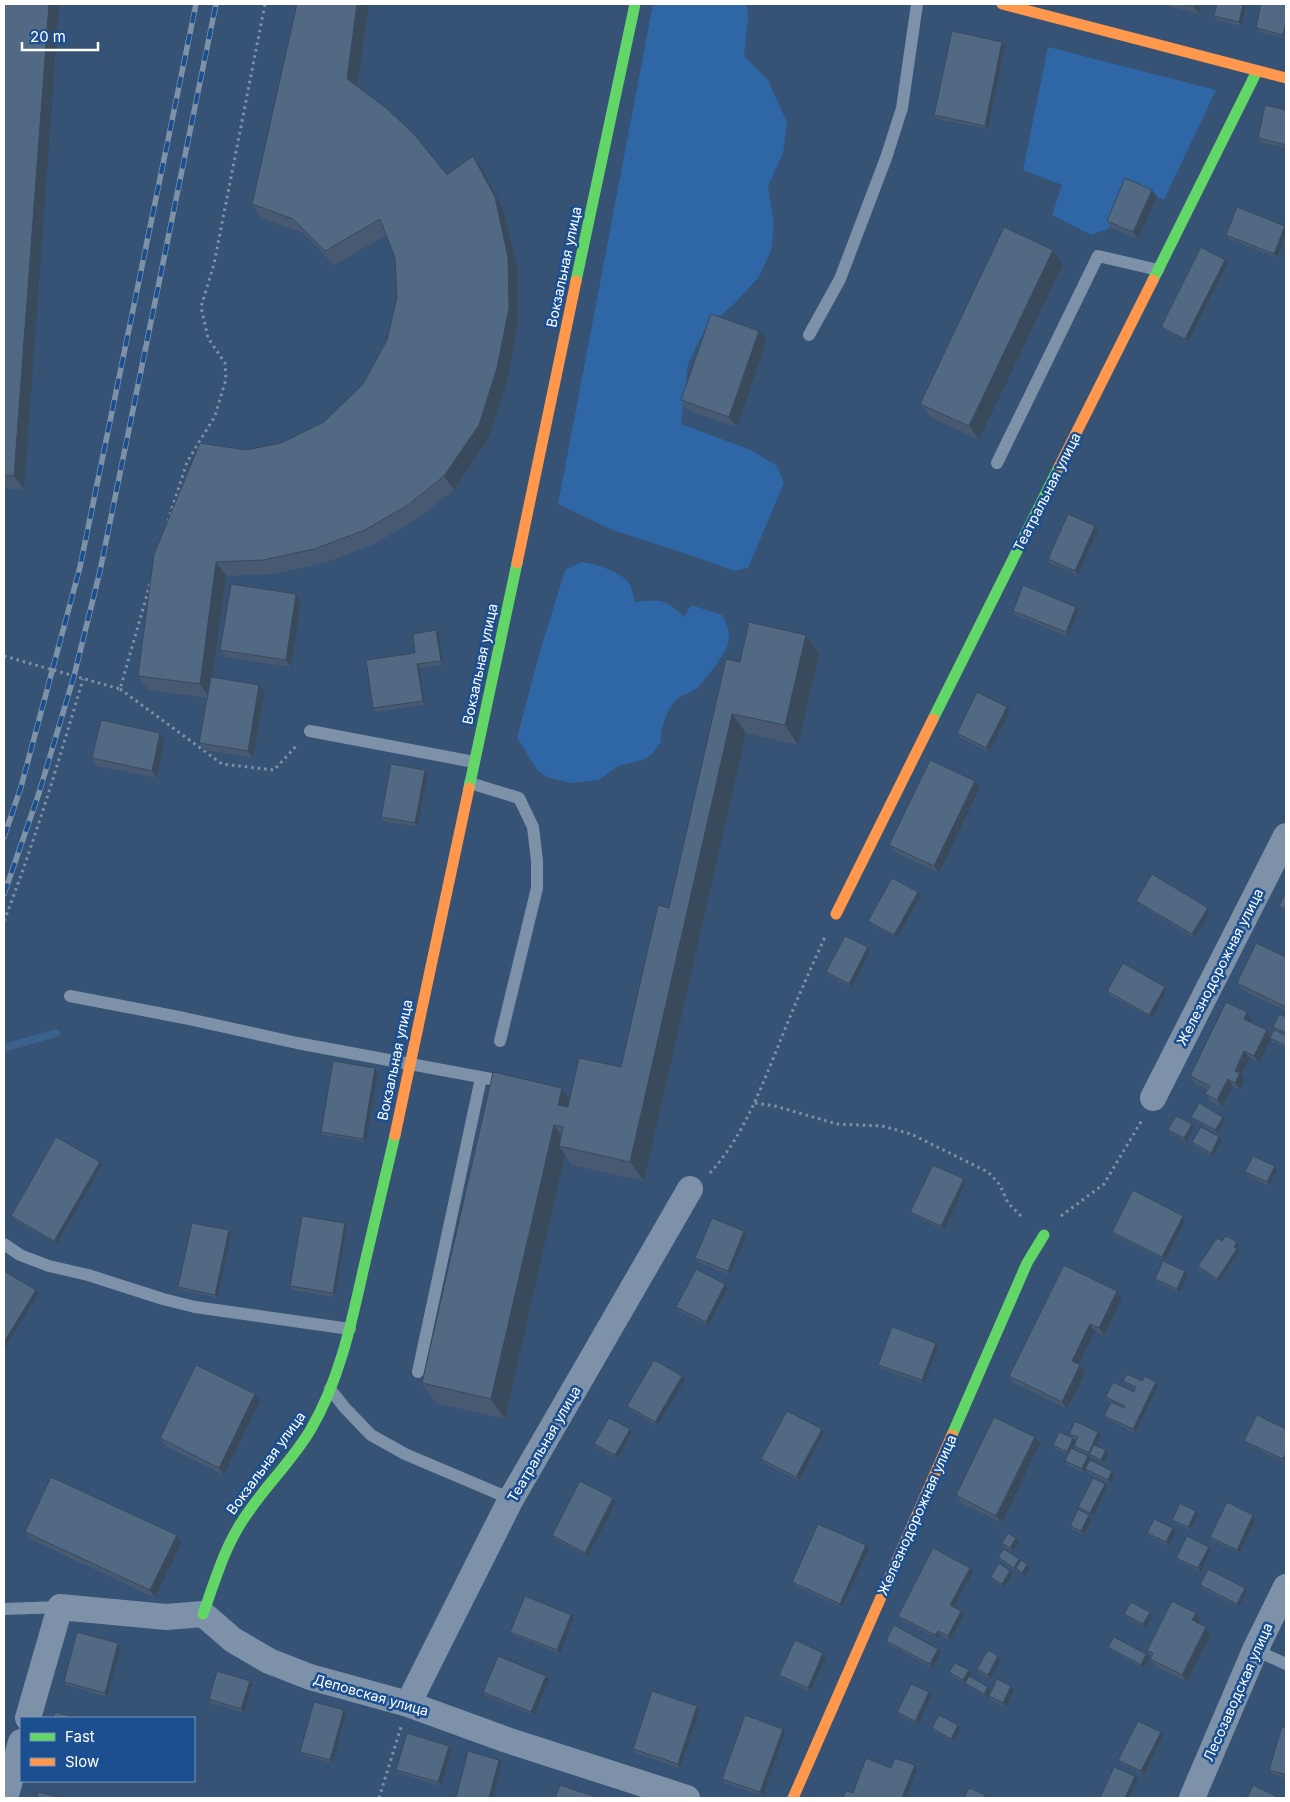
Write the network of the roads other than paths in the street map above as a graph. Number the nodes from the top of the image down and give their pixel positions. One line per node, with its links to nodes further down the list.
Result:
1 (635, 4): 10 (street, Вокзальная улица)
2 (917, 4): 7 (lane)
3 (1002, 4): 4 (street)
4 (1257, 71): 5 (street); 6 (street, Театральная улица)
5 (1286, 78)
6 (1158, 270): 8 (lane); 13 (street, Театральная улица)
7 (810, 335)
8 (996, 463)
9 (310, 731): 10 (lane)
10 (474, 762): 11 (street, Вокзальная улица)
11 (470, 783): 15 (lane); 16 (street, Вокзальная улица)
12 (1286, 836): 19 (street, Железнодорожная улица)
13 (836, 914)
14 (70, 996): 16 (lane)
15 (500, 1041)
16 (411, 1063): 17 (lane); 23 (street, Вокзальная улица)
17 (481, 1078): 18 (lane); 24 (lane)
18 (520, 1085)
19 (1153, 1098)
20 (690, 1189): 26 (street, Театральная улица)
21 (1044, 1235): 38 (street, Железнодорожная улица)
22 (4, 1244): 23 (lane)
23 (350, 1329): 25 (street, Вокзальная улица)
24 (418, 1372)
25 (330, 1389): 26 (lane); 30 (street, Вокзальная улица)
26 (511, 1499): 33 (street, Театральная улица)
27 (1286, 1587): 31 (street, Лесозаводская улица)
28 (60, 1607): 29 (lane); 30 (street); 34 (street)
29 (4, 1609)
30 (203, 1614): 33 (street, Деповская улица)
31 (1255, 1650): 32 (lane); 39 (street, Лесозаводская улица)
32 (1286, 1664)
33 (408, 1704): 37 (street, Деповская улица)
34 (28, 1717)
35 (20, 1746): 36 (street)
36 (5, 1798)
37 (687, 1798)
38 (793, 1798)
39 (1192, 1798)

